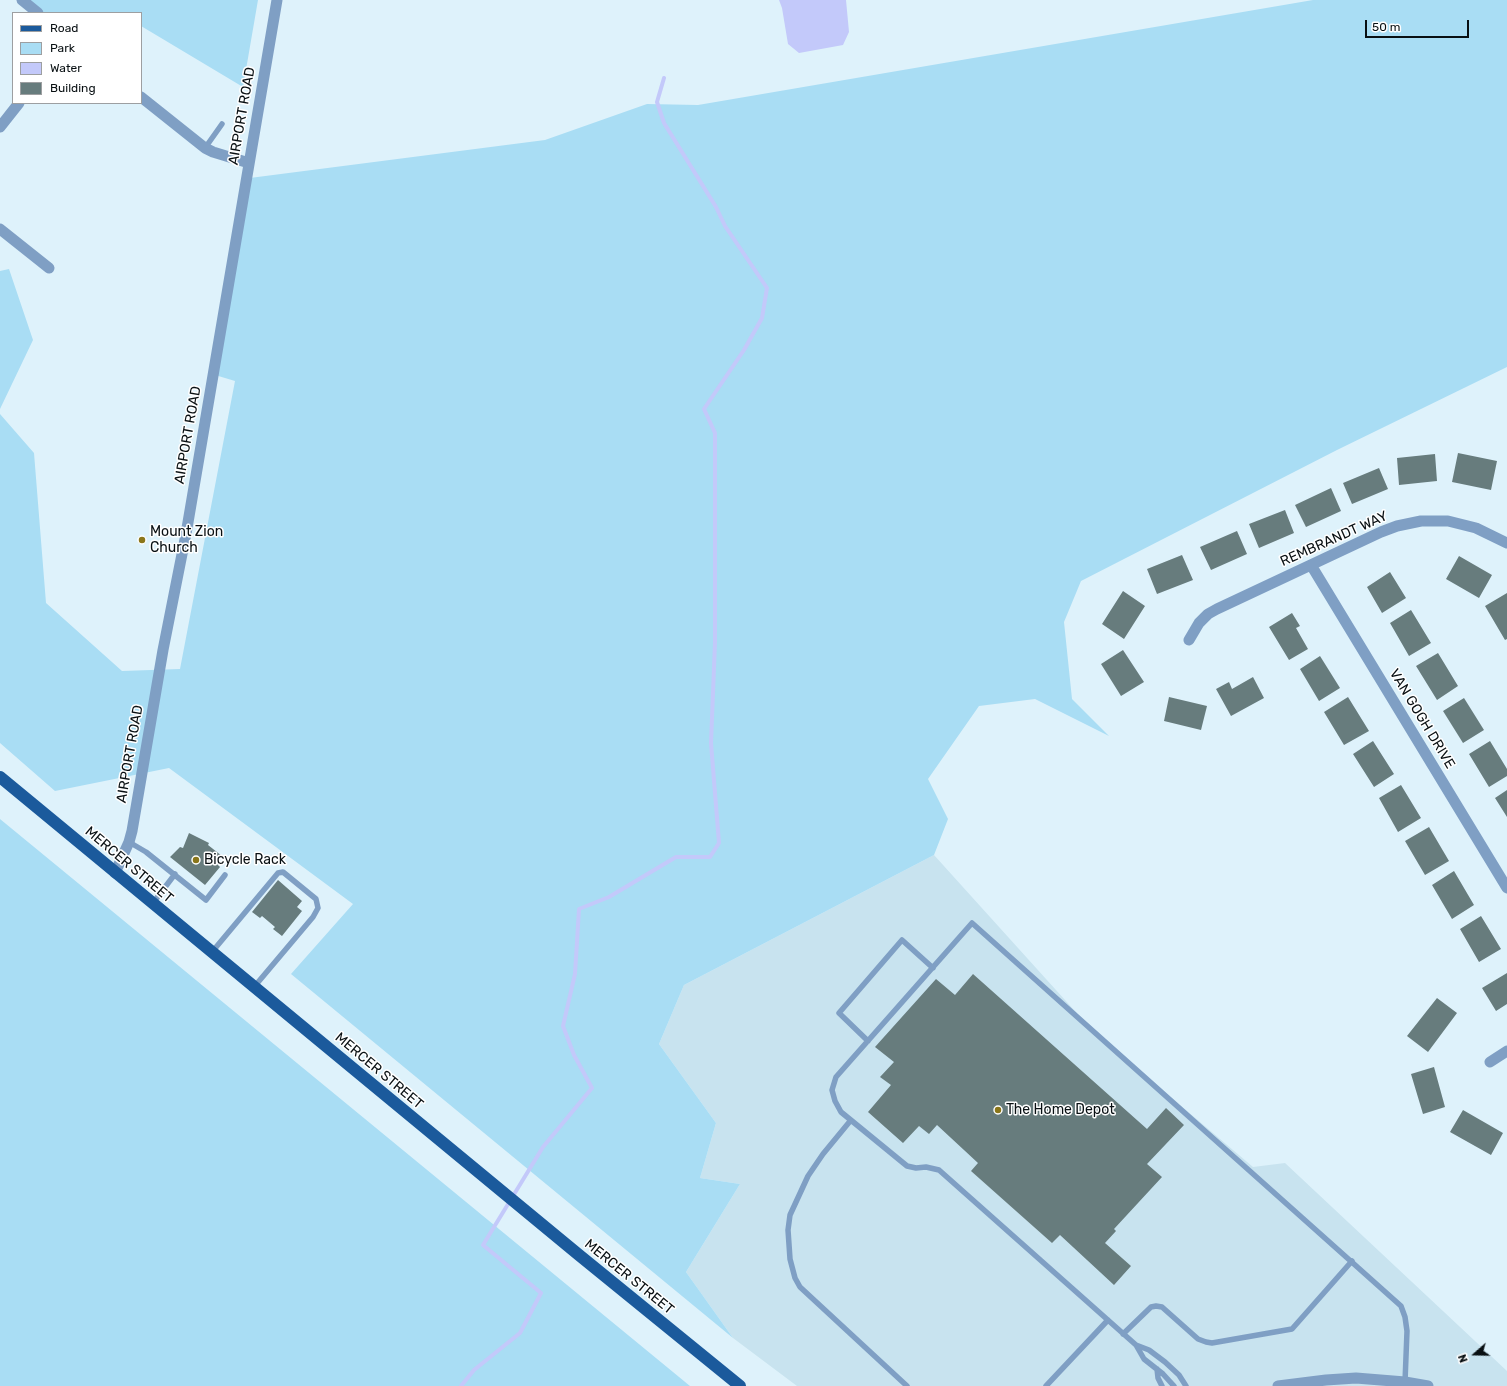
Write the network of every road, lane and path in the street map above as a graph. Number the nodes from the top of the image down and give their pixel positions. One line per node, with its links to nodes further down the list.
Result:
1 (22, 0): 3 (street)
2 (277, 0): 9 (street, AIRPORT ROAD)
3 (37, 12)
4 (142, 98): 8 (street)
5 (18, 104): 7 (street)
6 (222, 124): 8 (lane)
7 (0, 127)
8 (205, 148): 9 (street)
9 (249, 163): 16 (street, AIRPORT ROAD)
10 (0, 229): 11 (street)
11 (49, 268)
12 (1507, 543): 13 (street, REMBRANDT WAY)
13 (1311, 565): 14 (street, REMBRANDT WAY); 20 (street, VAN GOGH DRIVE)
14 (1189, 640)
15 (0, 777): 17 (main road, MERCER STREET)
16 (128, 842): 17 (street, AIRPORT ROAD); 18 (lane)
17 (115, 872): 21 (main road, MERCER STREET)
18 (176, 874): 19 (lane); 21 (lane)
19 (225, 875)
20 (1507, 888)
21 (152, 903): 22 (main road, MERCER STREET)
22 (212, 952): 24 (main road, MERCER STREET); 24 (lane)
23 (933, 968): 25 (lane); 25 (lane); 29 (lane)
24 (254, 987): 36 (main road, MERCER STREET)
25 (868, 1041): 28 (lane)
26 (1507, 1051): 27 (street)
27 (1490, 1062)
28 (851, 1120): 30 (lane); 37 (lane)
29 (1352, 1262): 31 (lane); 34 (lane)
30 (1108, 1320): 31 (lane); 38 (lane)
31 (1123, 1334): 32 (lane)
32 (1136, 1345): 33 (lane); 41 (lane)
33 (1157, 1369): 39 (lane); 40 (lane)
34 (1405, 1382): 35 (street); 43 (street)
35 (1326, 1383): 42 (street)
36 (740, 1386)
37 (906, 1386)
38 (1046, 1386)
39 (1162, 1386)
40 (1174, 1386)
41 (1186, 1386)
42 (1278, 1386)
43 (1428, 1386)

